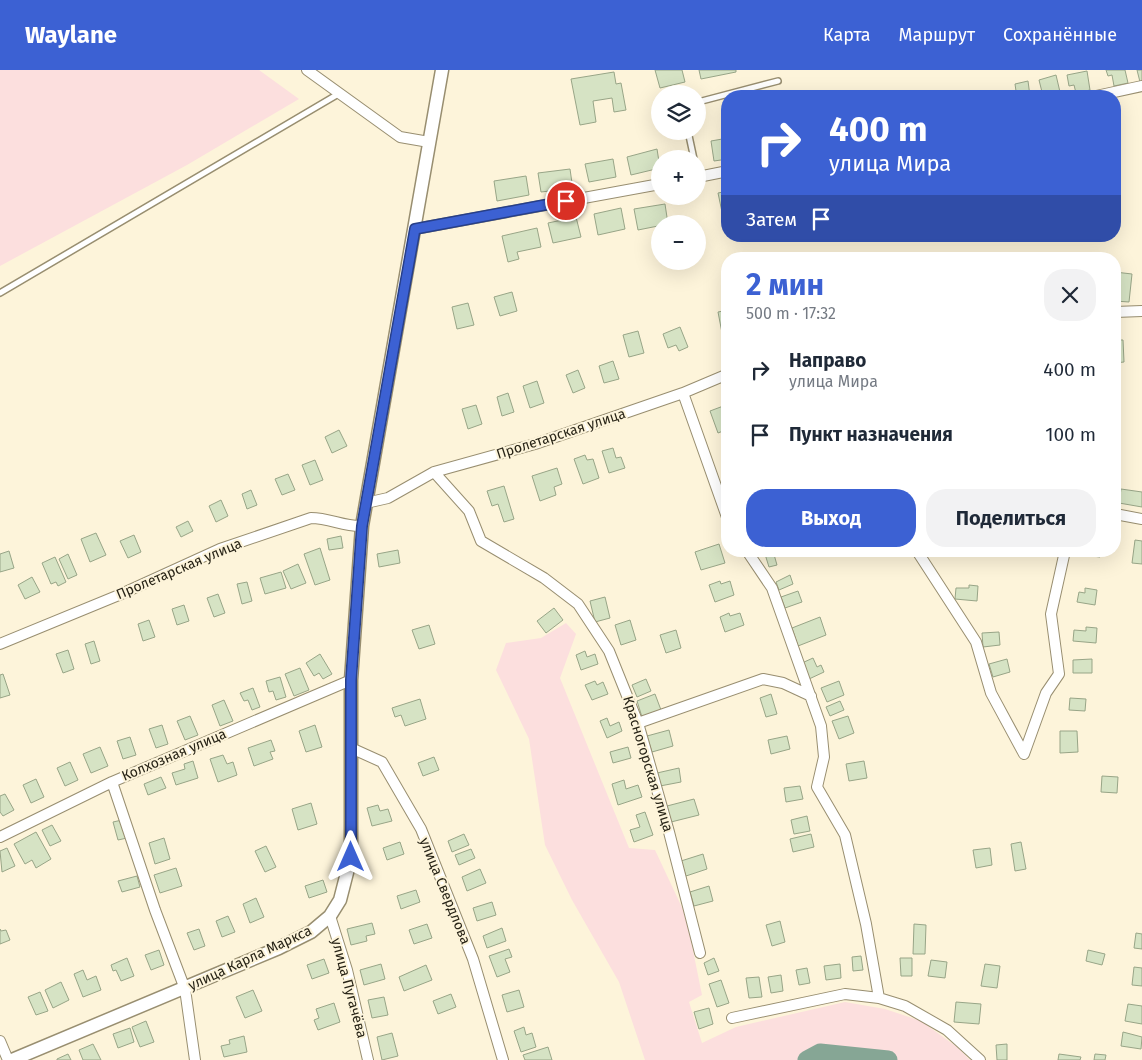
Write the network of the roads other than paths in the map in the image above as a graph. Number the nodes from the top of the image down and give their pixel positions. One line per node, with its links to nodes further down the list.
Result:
1 (307, 70): 7 (street)
2 (442, 70): 10 (street, улица Карла Маркса)
3 (778, 82): 5 (lane)
4 (1142, 86): 6 (street)
5 (746, 90)
6 (1121, 91)
7 (340, 93): 10 (street); 15 (lane)
8 (721, 96): 9 (lane)
9 (706, 100)
10 (429, 142): 14 (street, улица Карла Маркса)
11 (721, 172): 12 (street)
12 (706, 174)
13 (651, 186): 14 (street)
14 (415, 229): 22 (street, улица Карла Маркса)
15 (0, 293)
16 (1142, 311): 17 (street)
17 (1121, 312)
18 (721, 377): 19 (street, Пролетарская улица)
19 (683, 393): 20 (street, Пролетарская улица); 21 (street)
20 (434, 472): 22 (street, Пролетарская улица); 32 (street, Красногорская улица)
21 (721, 500)
22 (366, 502): 25 (street, улица Карла Маркса)
23 (1121, 515): 24 (street)
24 (1142, 519)
25 (362, 526): 29 (street, Пролетарская улица); 30 (street, улица Карла Маркса)
26 (750, 557): 31 (street)
27 (921, 557): 28 (street)
28 (1063, 557)
29 (0, 644)
30 (351, 680): 33 (street, улица Карла Маркса); 34 (street, Колхозная улица)
31 (811, 696): 32 (street); 39 (street)
32 (638, 723): 37 (street, Красногорская улица)
33 (351, 748): 36 (street, улица Карла Маркса); 46 (street, улица Свердлова)
34 (112, 782): 35 (street, Колхозная улица); 38 (street)
35 (0, 837)
36 (330, 916): 38 (street, улица Карла Маркса); 45 (street, улица Пугачёва)
37 (700, 953)
38 (185, 988): 43 (street, улица Карла Маркса); 44 (street)
39 (879, 998): 40 (street); 47 (street)
40 (732, 1018)
41 (0, 1041): 42 (street)
42 (8, 1060)
43 (12, 1060)
44 (195, 1060)
45 (368, 1060)
46 (503, 1060)
47 (980, 1060)

